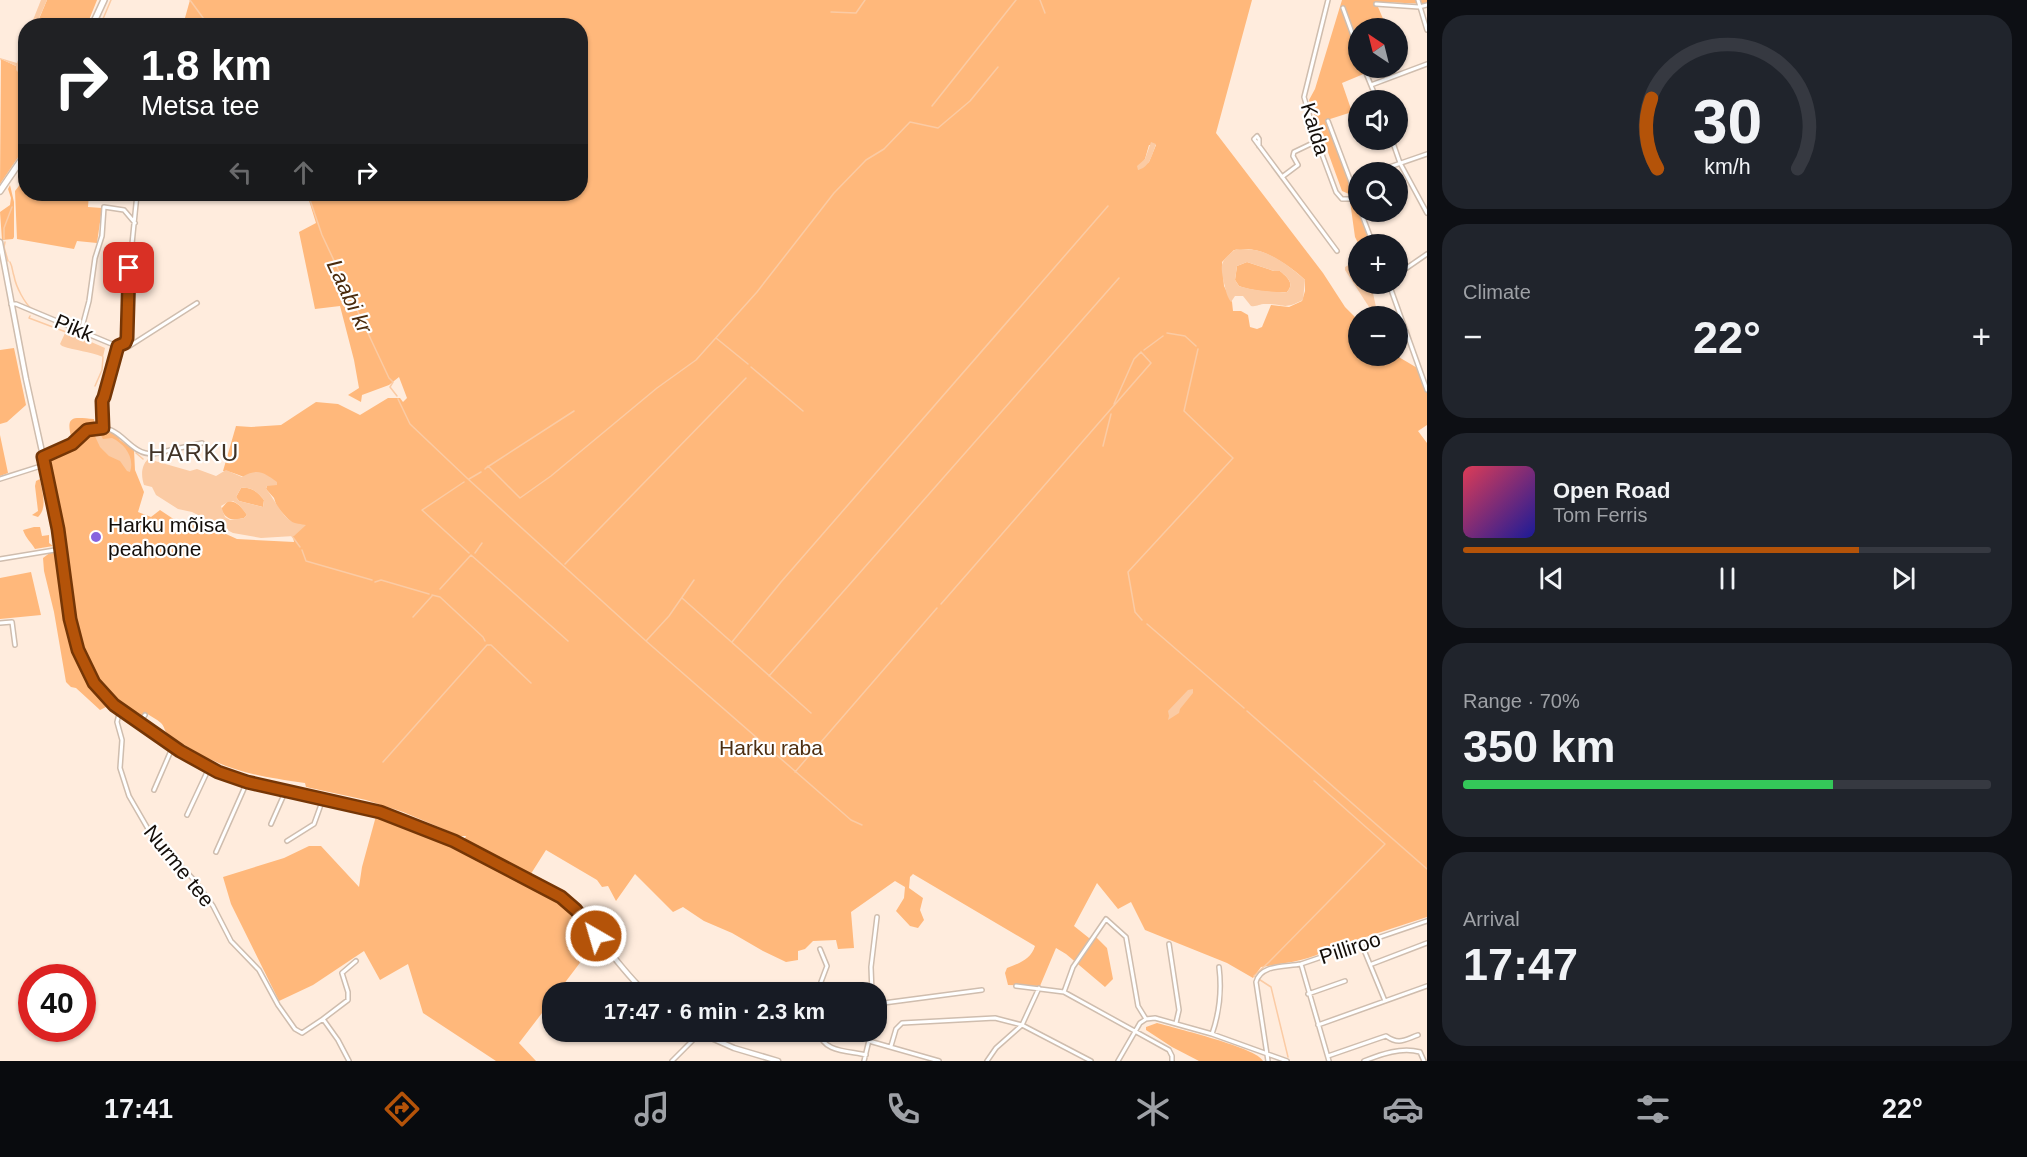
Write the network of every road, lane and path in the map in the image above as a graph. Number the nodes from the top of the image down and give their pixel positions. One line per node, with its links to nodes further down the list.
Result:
1 (102, 0): 8 (main road)
2 (1328, 0): 16 (street, Kalda)
3 (1418, 0): 7 (street)
4 (1376, 4): 7 (street)
5 (1427, 5): 7 (street)
6 (1343, 8): 9 (street)
7 (1419, 8): 10 (street)
8 (94, 18)
9 (1348, 22)
10 (1427, 30)
11 (1427, 64): 13 (street)
12 (1368, 78): 13 (street)
13 (1371, 85): 14 (street)
14 (1373, 90)
15 (1328, 121): 21 (street)
16 (1317, 141): 22 (street); 25 (street, Kalda)
17 (1259, 146): 22 (street)
18 (1427, 154): 19 (street)
19 (1403, 162)
20 (18, 165): 24 (main road)
21 (1348, 174)
22 (1282, 177): 30 (street)
23 (1408, 178): 27 (street)
24 (0, 191)
25 (1348, 200)
26 (137, 201): 28 (street)
27 (1427, 213)
28 (135, 223): 36 (street); 37 (street)
29 (0, 242): 35 (street)
30 (1337, 251)
31 (1427, 254): 32 (street)
32 (1408, 267)
33 (1393, 294): 38 (street)
34 (197, 303): 37 (street, Pikk)
35 (11, 304): 36 (street, Pikk); 41 (street)
36 (81, 331): 37 (street, Pikk)
37 (118, 346): 39 (street)
38 (1427, 390)
39 (103, 428): 40 (street); 41 (street)
40 (202, 444)
41 (43, 457): 42 (street)
42 (44, 465): 43 (street); 44 (street)
43 (0, 478)
44 (61, 549): 45 (street); 48 (street)
45 (0, 559)
46 (0, 622): 47 (street)
47 (15, 645)
48 (120, 710): 50 (street); 83 (street, Nurme tee)
49 (145, 715): 50 (street)
50 (139, 723): 51 (street)
51 (173, 746): 52 (street); 54 (street)
52 (209, 768): 53 (street); 57 (street)
53 (247, 782): 55 (street); 60 (street)
54 (154, 790)
55 (286, 790): 56 (street); 58 (street)
56 (324, 798): 59 (street); 72 (street)
57 (187, 815)
58 (271, 824)
59 (287, 841)
60 (216, 852)
61 (877, 917): 74 (street)
62 (1427, 921): 65 (street, Pilliroo)
63 (1427, 943): 69 (street)
64 (1169, 944): 85 (street)
65 (1362, 945): 68 (street, Pilliroo); 69 (street)
66 (820, 949): 73 (street)
67 (356, 961): 83 (street)
68 (1301, 964): 80 (street, Pilliroo); 97 (street)
69 (1372, 964): 81 (street)
70 (1218, 967): 89 (street)
71 (1345, 981): 80 (street)
72 (636, 982)
73 (821, 982)
74 (872, 982)
75 (1017, 986): 77 (street)
76 (1427, 986): 81 (street)
77 (1039, 988): 79 (street); 86 (street)
78 (982, 990): 82 (street)
79 (1064, 992): 84 (street); 88 (street)
80 (1308, 994): 87 (street, Pilliroo)
81 (1385, 1001): 87 (street)
82 (887, 1003)
83 (323, 1019): 101 (street)
84 (1146, 1019): 85 (street); 88 (street)
85 (1176, 1023): 89 (street)
86 (1022, 1025): 96 (street); 106 (street); 107 (street)
87 (1318, 1025): 99 (street, Pilliroo)
88 (1135, 1031): 108 (street); 109 (street)
89 (1212, 1034): 97 (street)
90 (1418, 1035): 99 (street)
91 (690, 1042): 102 (street)
92 (720, 1042): 103 (street)
93 (823, 1042): 98 (street)
94 (869, 1042): 98 (street)
95 (873, 1042): 96 (street)
96 (891, 1046): 105 (street)
97 (1268, 1053): 110 (street); 111 (street)
98 (866, 1055): 104 (street)
99 (1328, 1059)
100 (1377, 1059): 112 (street); 113 (street)
101 (349, 1061)
102 (672, 1061)
103 (778, 1061)
104 (864, 1061)
105 (939, 1061)
106 (987, 1061)
107 (1091, 1061)
108 (1118, 1061)
109 (1172, 1061)
110 (1268, 1061)
111 (1287, 1061)
112 (1364, 1061)
113 (1424, 1061)

